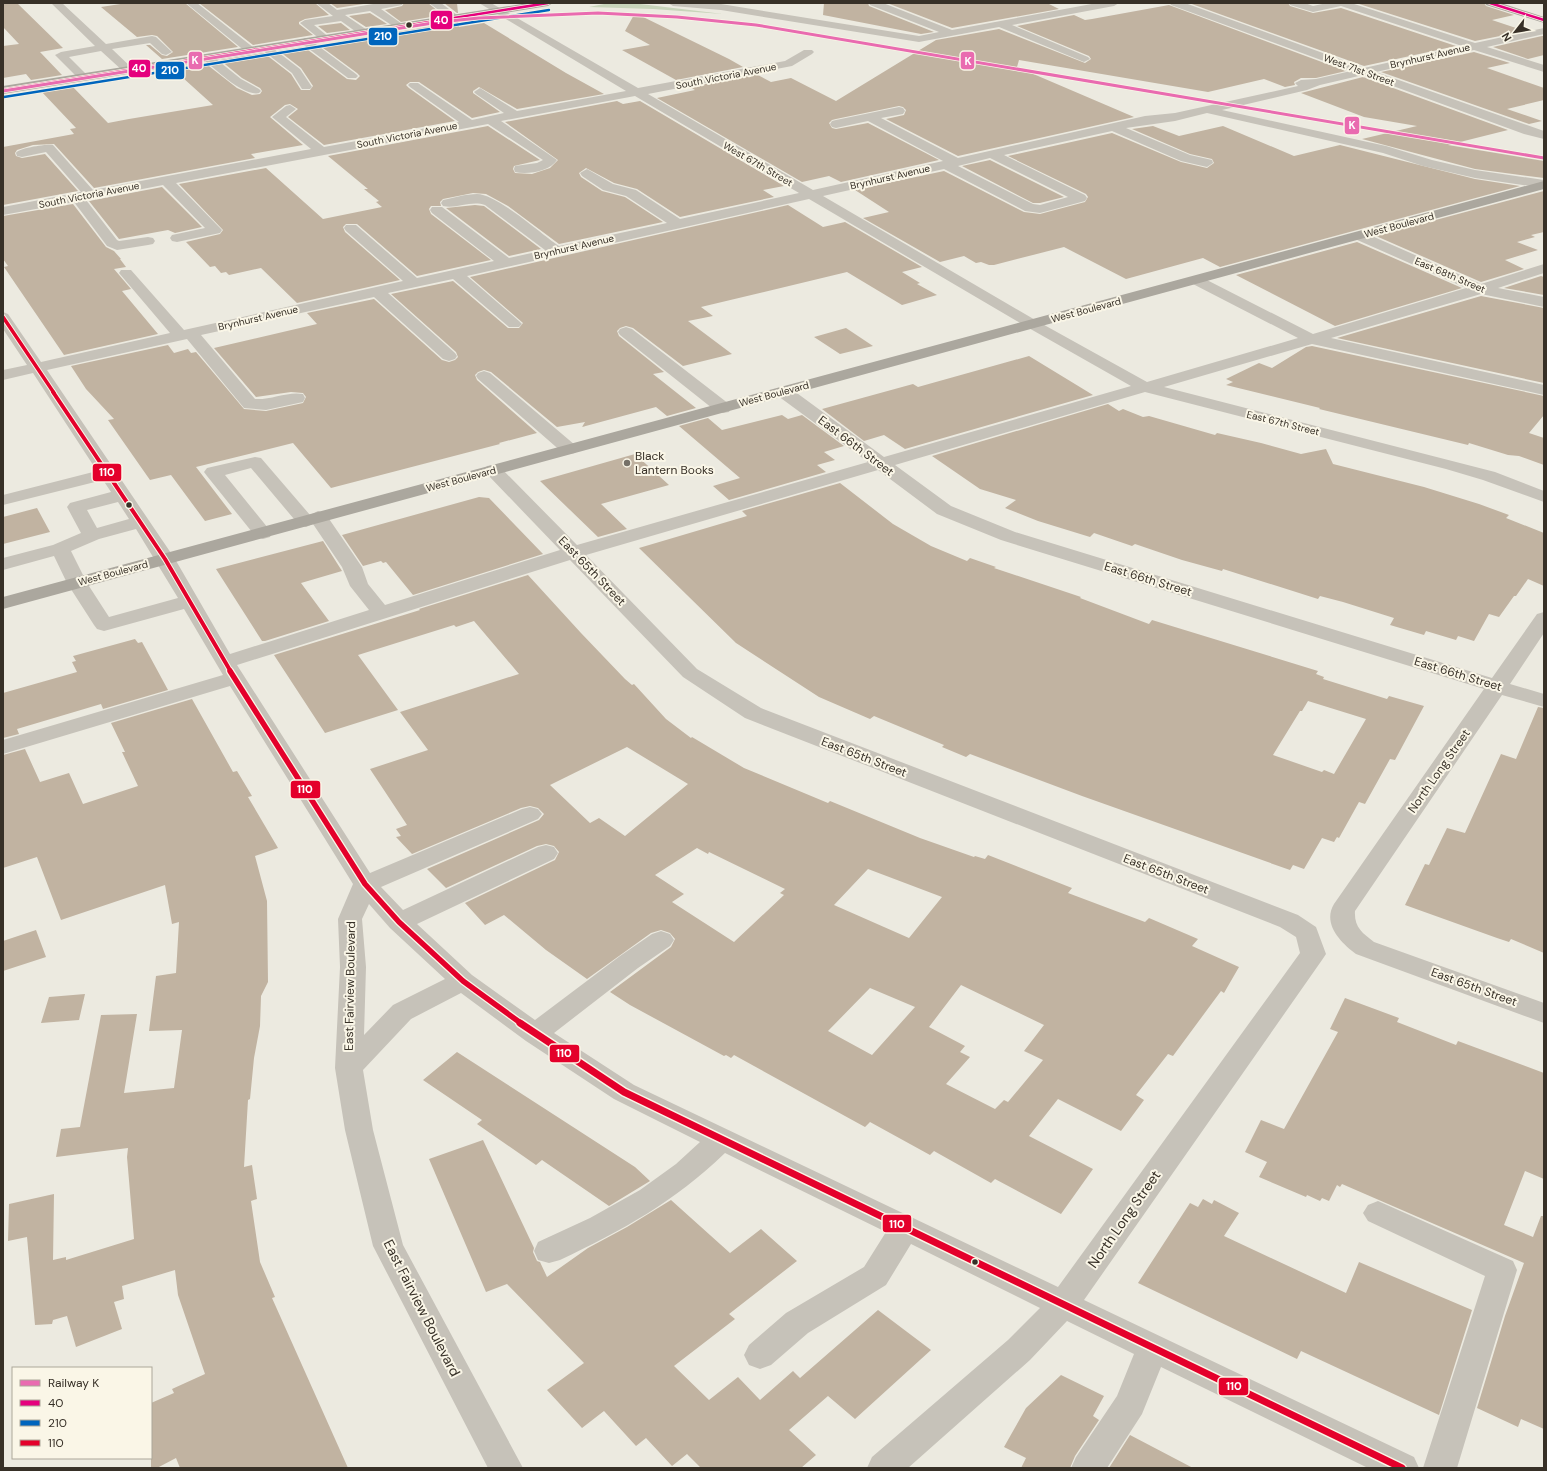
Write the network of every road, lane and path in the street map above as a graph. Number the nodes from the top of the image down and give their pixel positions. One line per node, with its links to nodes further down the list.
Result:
1 (56, 3): 31 (street)
2 (191, 3): 33 (street)
3 (321, 3): 20 (street)
4 (398, 3): 17 (street)
5 (434, 3): 21 (street)
6 (484, 3): 19 (street, West 67th Street)
7 (544, 3): 8 (main road); 19 (main road)
8 (548, 3)
9 (674, 3): 27 (street)
10 (874, 3): 27 (street)
11 (1058, 3): 18 (street)
12 (1114, 3): 18 (street)
13 (1175, 3): 40 (street, West 71st Street)
14 (1294, 3): 15 (street)
15 (1341, 3): 30 (street)
16 (1490, 3): 22 (main road)
17 (371, 7): 20 (street); 24 (street)
18 (1077, 10): 23 (street)
19 (498, 11): 21 (main road); 49 (street, West 67th Street)
20 (339, 15): 26 (street); 28 (street)
21 (456, 18): 24 (main road)
22 (1544, 20)
23 (1000, 24): 27 (street); 37 (street)
24 (400, 26): 26 (main road)
25 (1544, 31): 30 (street, Brynhurst Avenue)
26 (362, 32): 28 (main road)
27 (951, 33)
28 (325, 38): 29 (main road)
29 (305, 41): 32 (main road); 41 (street)
30 (1474, 46): 38 (street); 40 (street, Brynhurst Avenue)
31 (105, 47): 34 (street); 39 (street); 42 (street)
32 (266, 48): 33 (main road); 45 (street)
33 (250, 50): 36 (main road)
34 (166, 52)
35 (808, 52): 49 (street, South Victoria Avenue)
36 (207, 57): 39 (main road); 47 (street)
37 (1084, 59)
38 (1544, 69)
39 (128, 70): 42 (main road)
40 (1364, 72): 43 (street, Brynhurst Avenue); 60 (street, West 71st Street)
41 (352, 76)
42 (83, 77): 46 (main road)
43 (1316, 82): 51 (street, Brynhurst Avenue); 56 (street, Brynhurst Avenue)
44 (414, 85): 57 (street)
45 (306, 87)
46 (3, 90)
47 (255, 91)
48 (480, 92): 53 (street)
49 (637, 92): 53 (street, South Victoria Avenue); 70 (street, West 67th Street)
50 (290, 109): 61 (street)
51 (1205, 110): 56 (street, Brynhurst Avenue); 69 (street)
52 (899, 111): 54 (street)
53 (515, 115): 55 (street, South Victoria Avenue)
54 (869, 118): 58 (street); 64 (street)
55 (490, 120): 57 (street, South Victoria Avenue); 66 (street)
56 (1145, 120): 59 (street, Brynhurst Avenue)
57 (470, 124): 61 (street, South Victoria Avenue)
58 (836, 124)
59 (1113, 127): 63 (street, Brynhurst Avenue); 65 (street)
60 (1544, 135)
61 (322, 151): 68 (street, South Victoria Avenue)
62 (22, 153): 71 (street)
63 (992, 154): 64 (street, Brynhurst Avenue); 64 (street)
64 (951, 163): 70 (street, Brynhurst Avenue)
65 (1207, 163)
66 (520, 169)
67 (587, 173): 73 (street)
68 (166, 180): 71 (street, South Victoria Avenue); 76 (street)
69 (1544, 185): 75 (main road, West Boulevard)
70 (811, 194): 73 (street, Brynhurst Avenue); 90 (street, West 67th Street)
71 (84, 196): 72 (street, South Victoria Avenue); 77 (street)
72 (3, 211)
73 (678, 224): 78 (street, Brynhurst Avenue)
74 (352, 228): 84 (street)
75 (1360, 236): 83 (main road, West Boulevard); 85 (street, East 68th Street)
76 (177, 238)
77 (148, 241)
78 (556, 251): 79 (street, Brynhurst Avenue); 79 (street)
79 (505, 262): 82 (street, Brynhurst Avenue)
80 (1544, 268): 85 (street)
81 (126, 273): 92 (street)
82 (456, 274): 84 (street, Brynhurst Avenue); 89 (street)
83 (1196, 280): 90 (main road, West Boulevard); 93 (street)
84 (414, 283): 86 (street, Brynhurst Avenue)
85 (1480, 289): 87 (street, East 68th Street); 93 (street)
86 (377, 291): 92 (street, Brynhurst Avenue); 94 (street)
87 (1544, 302)
88 (3, 318): 95 (street)
89 (514, 324)
90 (1032, 324): 98 (street, East 67th Street); 100 (main road, West Boulevard)
91 (626, 332): 102 (street)
92 (186, 334): 95 (street, Brynhurst Avenue); 101 (street)
93 (1312, 339): 98 (street); 99 (street)
94 (449, 356)
95 (37, 367): 96 (street, Brynhurst Avenue); 106 (street)
96 (3, 375)
97 (484, 376): 103 (street)
98 (1144, 387): 104 (street); 108 (street, East 67th Street)
99 (1544, 390)
100 (784, 392): 102 (main road, West Boulevard); 104 (street, East 66th Street)
101 (297, 398)
102 (723, 408): 103 (main road, West Boulevard)
103 (569, 450): 105 (main road, West Boulevard)
104 (880, 464): 115 (street); 124 (street, East 66th Street)
105 (493, 470): 110 (main road, West Boulevard); 115 (street, East 65th Street)
106 (108, 474): 107 (street); 109 (street)
107 (122, 495): 111 (street); 113 (street)
108 (1544, 498)
109 (3, 500)
110 (312, 519): 112 (main road, West Boulevard); 112 (street); 121 (street)
111 (140, 522): 113 (street); 116 (street)
112 (263, 533): 116 (main road, West Boulevard)
113 (92, 535): 114 (street)
114 (60, 549): 117 (street); 118 (street)
115 (574, 552): 121 (street); 132 (street, East 65th Street)
116 (165, 559): 118 (main road, West Boulevard); 120 (street)
117 (3, 564)
118 (77, 583): 119 (main road, West Boulevard); 120 (street)
119 (4, 601)
120 (189, 601): 123 (street)
121 (381, 613): 123 (street)
122 (1544, 618): 124 (street, North Long Street)
123 (230, 670): 126 (street); 129 (street)
124 (1497, 686): 125 (street, East 66th Street); 131 (street, North Long Street)
125 (1544, 701)
126 (3, 747)
127 (530, 814): 129 (street)
128 (546, 853): 130 (street)
129 (365, 884): 130 (street); 137 (street, East Fairview Boulevard)
130 (400, 922): 134 (street)
131 (1343, 927): 135 (street, East 65th Street)
132 (1307, 933): 142 (street, North Long Street)
133 (661, 940): 136 (street)
134 (463, 981): 136 (street); 137 (street, East Fairview Boulevard)
135 (1544, 1012)
136 (535, 1034): 138 (street)
137 (349, 1068): 145 (street, East Fairview Boulevard)
138 (722, 1139): 140 (street); 141 (street)
139 (1378, 1213): 149 (street)
140 (905, 1228): 142 (street); 144 (street)
141 (549, 1251)
142 (1064, 1304): 143 (street); 146 (street, North Long Street)
143 (1153, 1347): 147 (street); 148 (street)
144 (760, 1355)
145 (506, 1468)
146 (884, 1468)
147 (1088, 1468)
148 (1402, 1468)
149 (1440, 1468)

